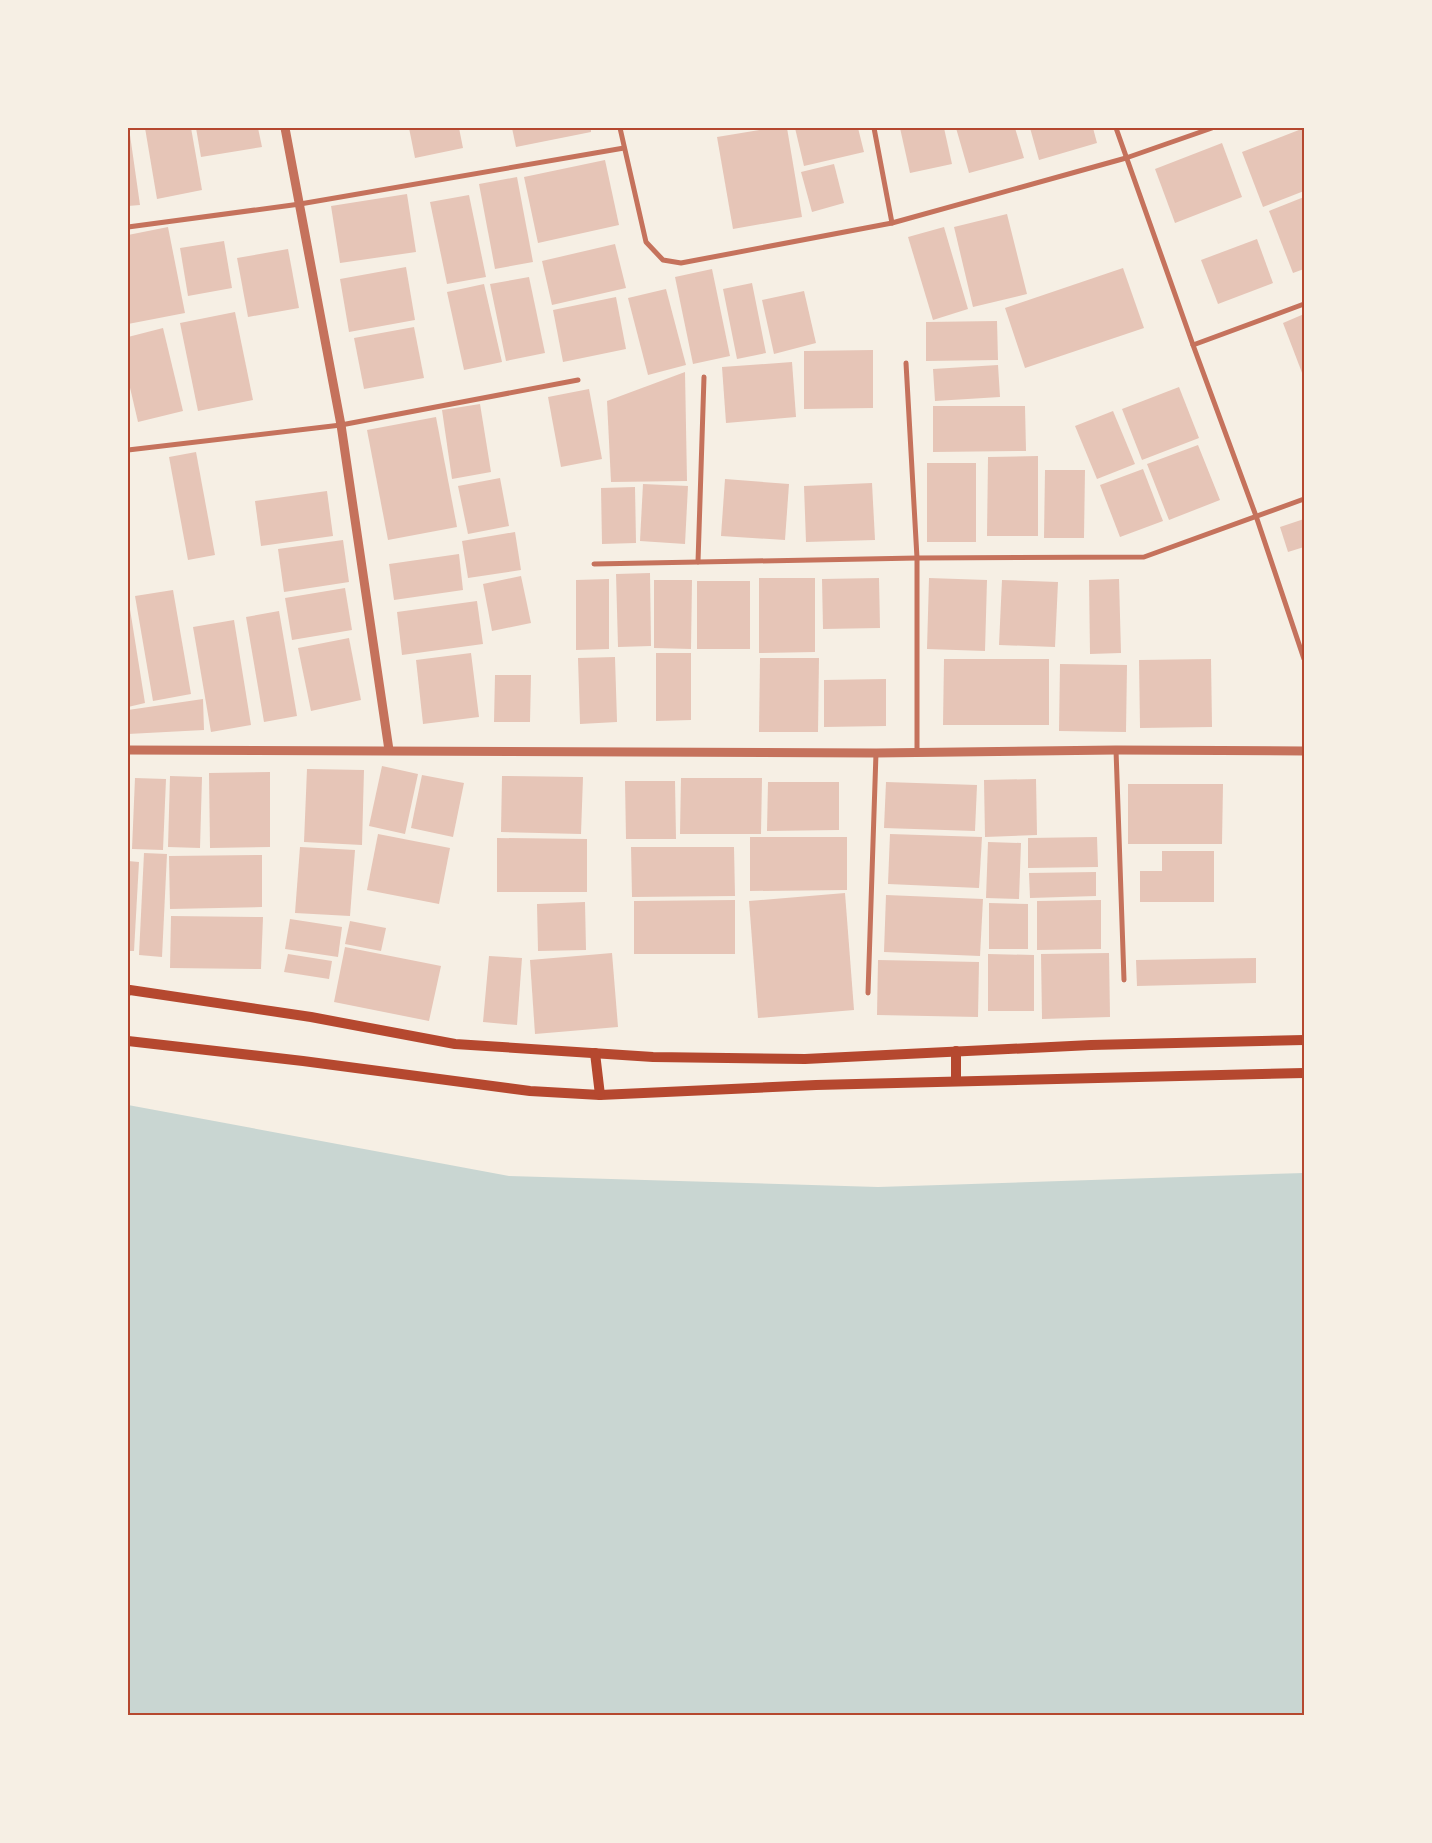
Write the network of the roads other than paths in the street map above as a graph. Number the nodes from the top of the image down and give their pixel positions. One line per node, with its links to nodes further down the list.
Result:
1 (285, 128): 8 (street)
2 (620, 128): 6 (street)
3 (874, 128): 9 (street)
4 (1116, 128): 7 (street)
5 (1212, 128): 7 (street)
6 (624, 148): 8 (street); 9 (street)
7 (1126, 158): 9 (street); 12 (street)
8 (300, 204): 10 (street); 16 (street)
9 (892, 223)
10 (128, 227)
11 (1304, 304): 12 (street)
12 (1193, 345): 19 (street)
13 (906, 363): 20 (street)
14 (704, 377): 21 (street)
15 (578, 380): 16 (street)
16 (341, 425): 17 (street); 25 (street)
17 (128, 450)
18 (1304, 499): 19 (street)
19 (1256, 516): 20 (street); 23 (street)
20 (917, 558): 21 (street); 28 (street)
21 (698, 562): 22 (street)
22 (594, 564)
23 (1304, 659)
24 (128, 750): 25 (street)
25 (389, 750): 29 (street)
26 (1116, 750): 27 (street); 28 (street); 30 (street)
27 (1304, 751)
28 (918, 752): 29 (street)
29 (876, 753): 32 (street)
30 (1124, 980)
31 (128, 991): 36 (main road)
32 (868, 993)
33 (1304, 1040): 35 (main road)
34 (128, 1041): 39 (main road)
35 (956, 1052): 36 (main road); 38 (main road)
36 (596, 1053): 39 (main road)
37 (1304, 1073): 38 (main road)
38 (956, 1081): 39 (main road)
39 (600, 1095)

